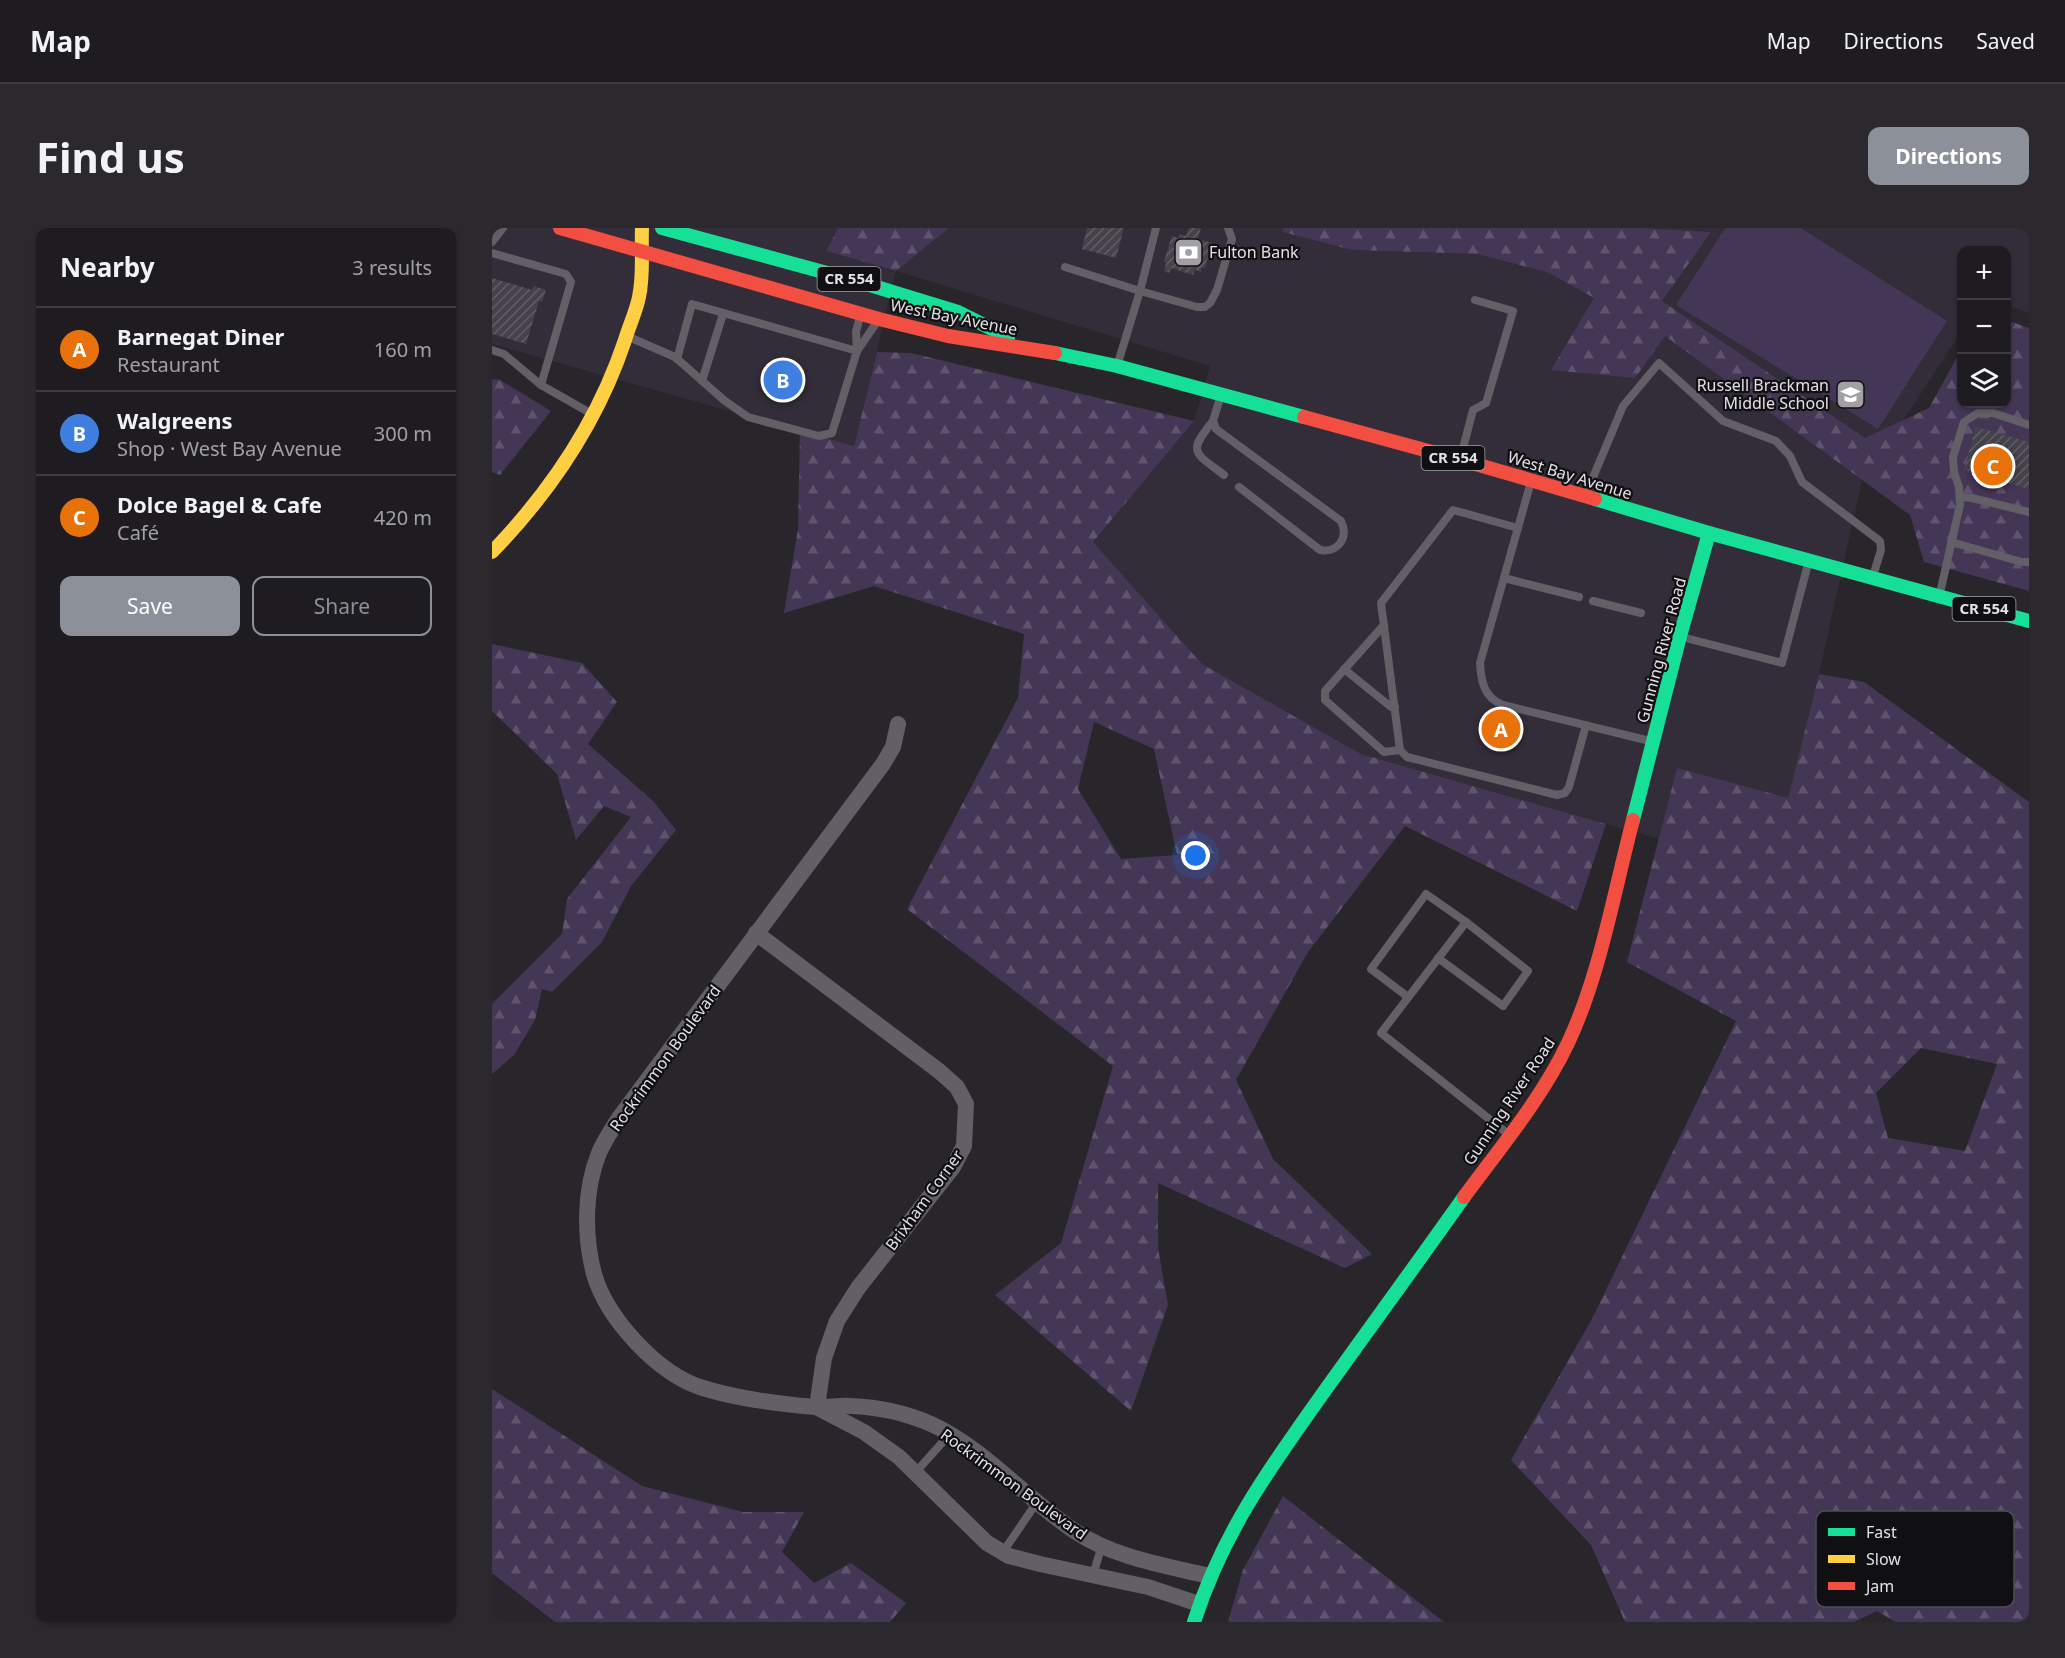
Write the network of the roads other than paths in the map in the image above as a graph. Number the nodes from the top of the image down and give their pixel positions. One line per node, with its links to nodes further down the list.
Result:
1 (503, 228): 7 (lane)
2 (560, 228): 8 (main road, West Bay Avenue)
3 (642, 228): 8 (main road)
4 (1155, 228): 12 (lane)
5 (1228, 228): 12 (lane)
6 (670, 229): 10 (main road); 15 (main road, West Bay Avenue / CR 554)
7 (492, 242)
8 (641, 251): 10 (main road, West Bay Avenue); 13 (main road)
9 (492, 253): 26 (lane)
10 (662, 258): 13 (main road); 17 (main road, West Bay Avenue / CR 554)
11 (1065, 267): 12 (lane)
12 (1140, 291): 24 (lane)
13 (639, 296): 19 (main road)
14 (1475, 300): 31 (lane)
15 (928, 303): 17 (main road); 20 (main road, West Bay Avenue / CR 554)
16 (723, 314): 22 (lane); 23 (lane); 25 (lane)
17 (860, 315): 18 (main road, West Bay Avenue / CR 554); 22 (lane)
18 (879, 319): 20 (main road, West Bay Avenue / CR 554); 22 (lane)
19 (626, 335): 23 (lane); 28 (main road)
20 (1030, 348): 24 (main road, West Bay Avenue / CR 554)
21 (492, 350): 26 (lane)
22 (857, 351): 25 (lane)
23 (677, 359): 25 (lane)
24 (1117, 366): 27 (main road, West Bay Avenue / CR 554)
25 (702, 381)
26 (541, 385): 28 (lane)
27 (1221, 394): 29 (lane); 31 (main road, West Bay Avenue / CR 554)
28 (594, 416): 41 (main road)
29 (1213, 422): 32 (lane); 34 (lane)
30 (2029, 425): 35 (lane)
31 (1460, 460): 33 (main road, West Bay Avenue / CR 554)
32 (1224, 475)
33 (1532, 481): 36 (main road, West Bay Avenue / CR 554); 38 (lane)
34 (1239, 487)
35 (1959, 492): 37 (lane); 40 (lane)
36 (1585, 497): 39 (main road, West Bay Avenue / CR 554); 44 (lane)
37 (2029, 512)
38 (1518, 528): 45 (lane); 51 (lane)
39 (1709, 533): 42 (main road, West Bay Avenue / CR 554); 52 (main road, Gunning River Road)
40 (1951, 542): 43 (lane); 47 (lane)
41 (492, 552)
42 (1809, 561): 44 (main road, West Bay Avenue / CR 554); 52 (lane)
43 (2029, 562)
44 (1872, 578): 47 (main road, West Bay Avenue / CR 554)
45 (1504, 579): 46 (lane); 56 (lane)
46 (1579, 597)
47 (1939, 597): 50 (main road, West Bay Avenue / CR 554)
48 (1593, 601): 49 (lane)
49 (1641, 613)
50 (2029, 621)
51 (1384, 625): 53 (lane); 54 (lane)
52 (1680, 636): 57 (main road, Gunning River Road)
53 (1344, 669): 54 (lane); 58 (lane)
54 (1395, 707): 58 (lane)
55 (897, 724): 60 (street, Rockrimmon Boulevard)
56 (1586, 725): 57 (lane); 58 (lane)
57 (1654, 742): 63 (main road, Gunning River Road)
58 (1401, 750)
59 (1466, 922): 61 (lane); 61 (lane); 62 (lane)
60 (756, 933): 64 (street, Brixham Corner); 64 (street, Rockrimmon Boulevard)
61 (1438, 958): 62 (lane)
62 (1408, 997): 63 (lane)
63 (1508, 1134): 71 (main road, Gunning River Road)
64 (817, 1407): 65 (street, Rockrimmon Boulevard); 66 (street, Rockrimmon Boulevard)
65 (949, 1435): 66 (lane); 67 (street, Rockrimmon Boulevard)
66 (915, 1473): 69 (street, Rockrimmon Boulevard)
67 (1037, 1502): 68 (street, Rockrimmon Boulevard); 69 (lane)
68 (1102, 1545): 70 (lane); 71 (street, Rockrimmon Boulevard)
69 (1003, 1552): 70 (street, Rockrimmon Boulevard)
70 (1093, 1575): 72 (street, Rockrimmon Boulevard)
71 (1209, 1576): 72 (main road, Gunning River Road)
72 (1199, 1604): 73 (main road, Gunning River Road)
73 (1194, 1622)

